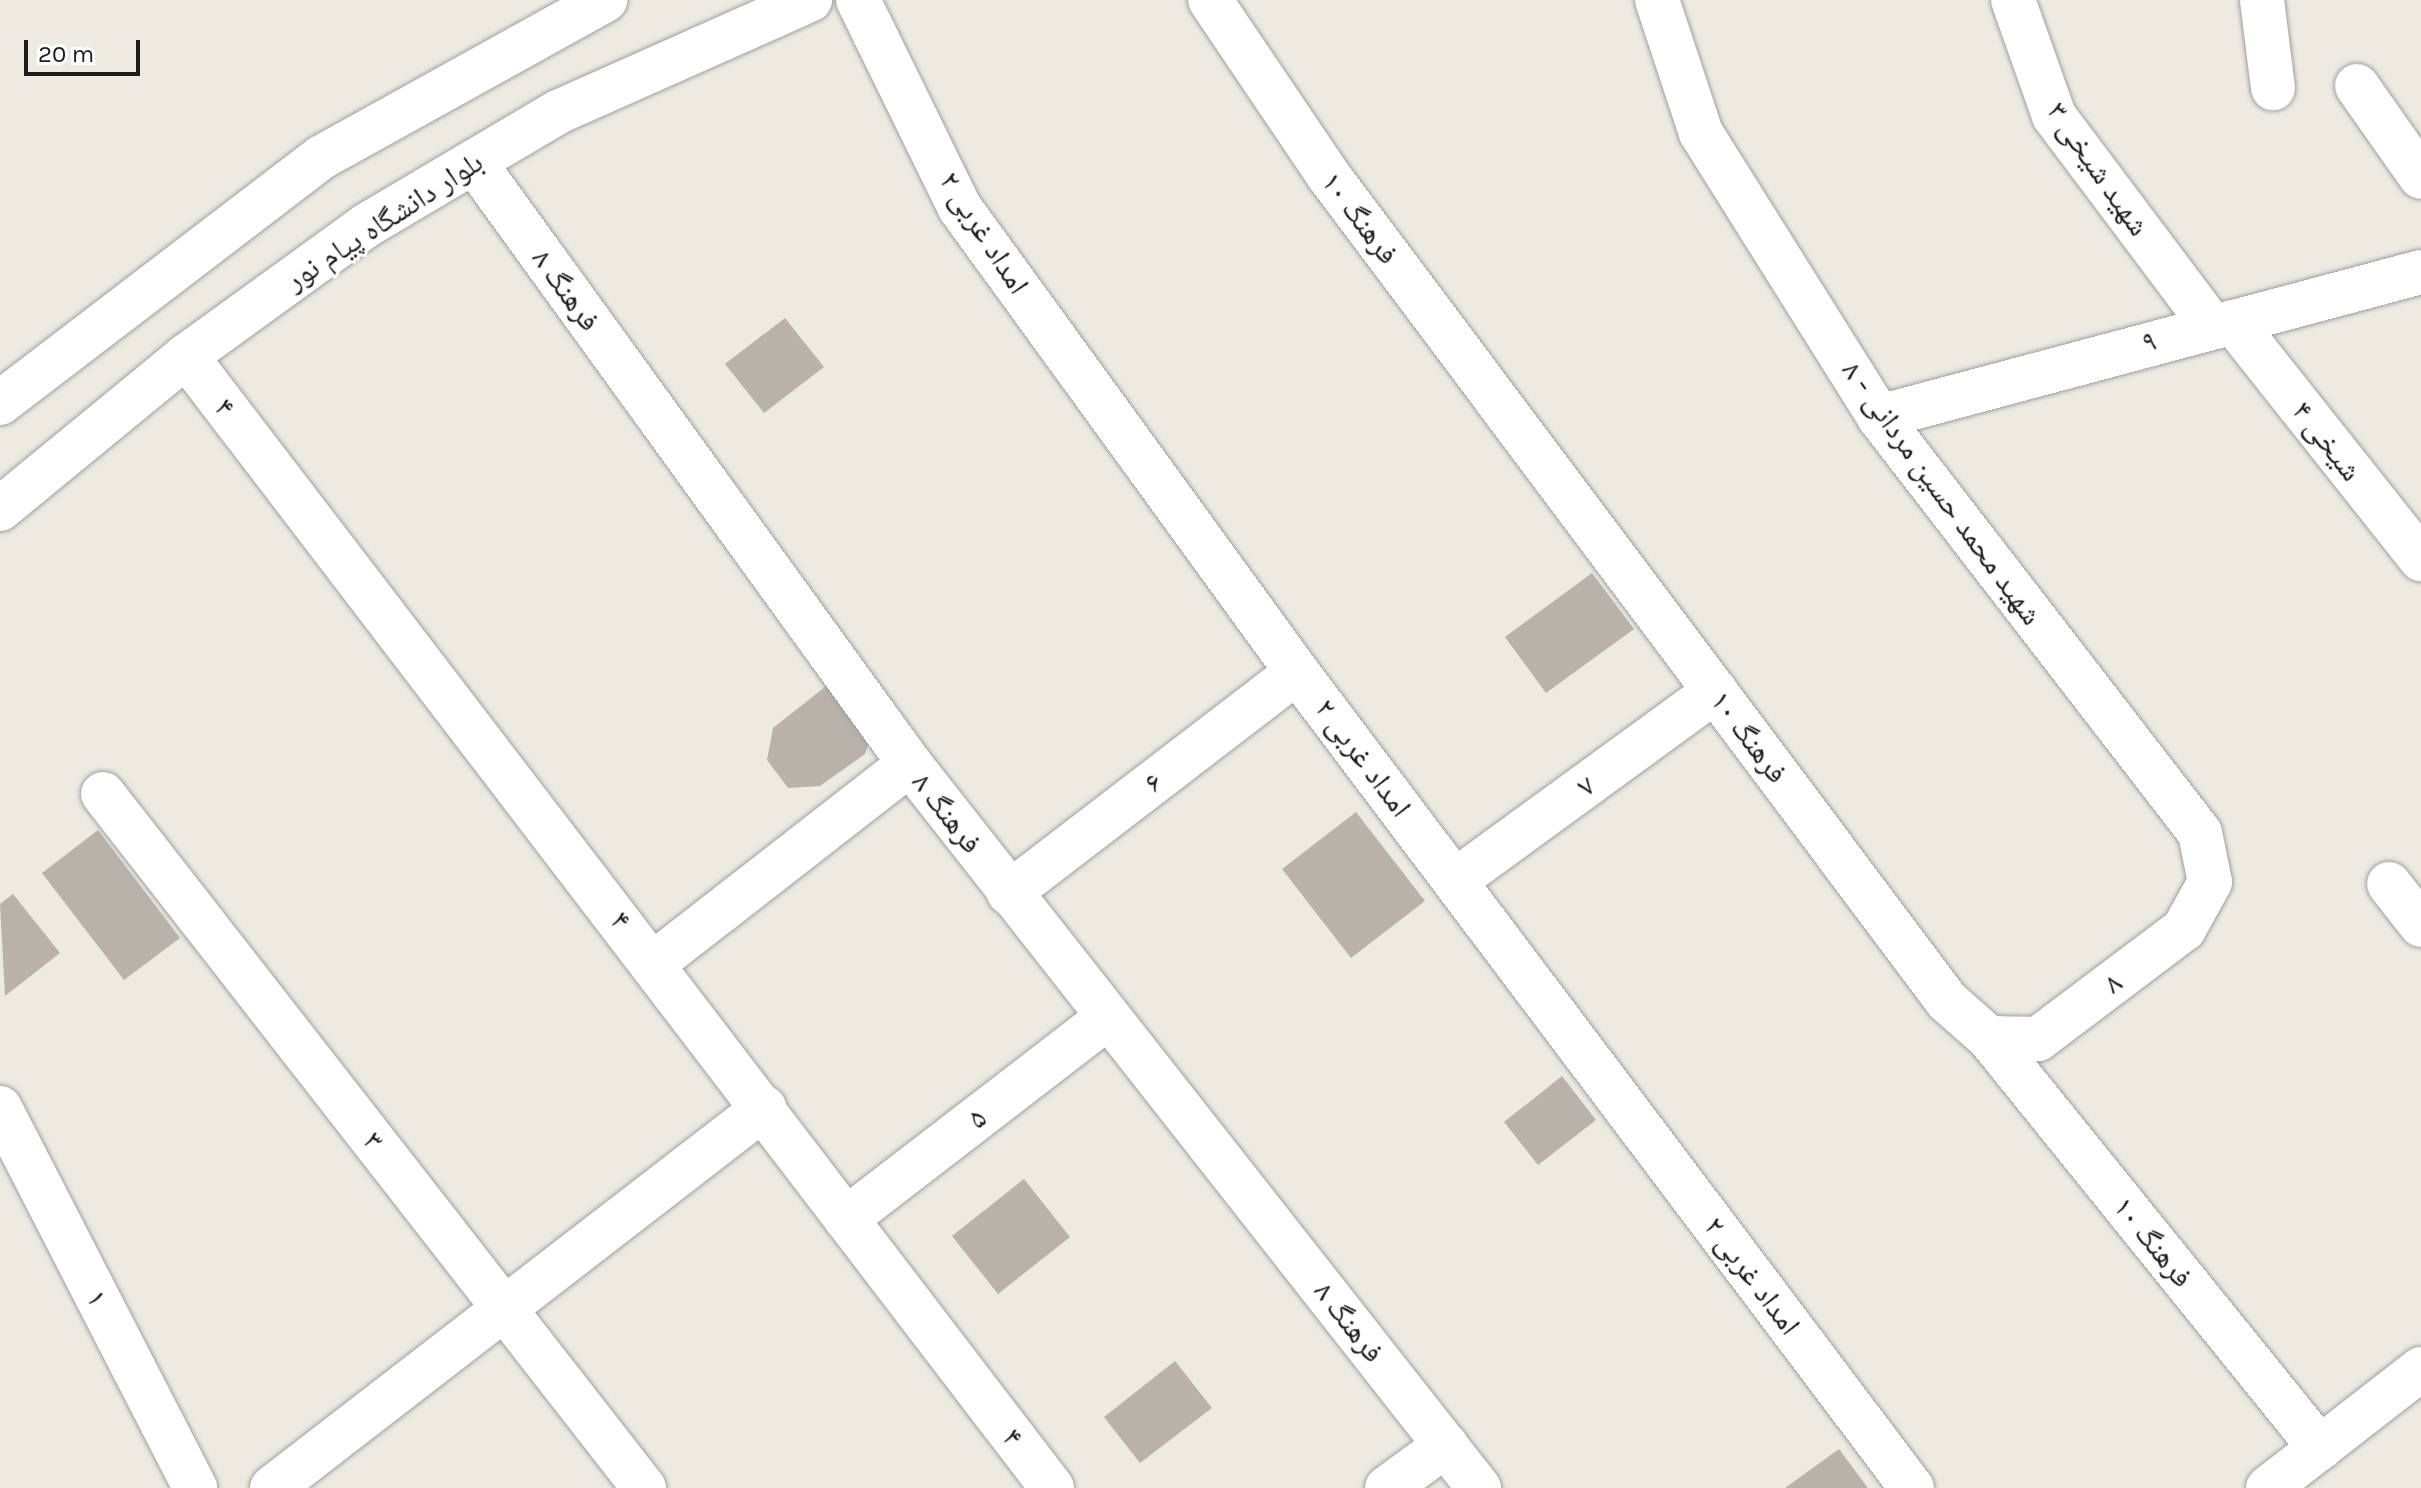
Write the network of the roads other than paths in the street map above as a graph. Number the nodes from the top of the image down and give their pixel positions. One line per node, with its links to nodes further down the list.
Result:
1 (605, 0): 15 (street)
2 (810, 0): 10 (street, بلوار دانشگاه پیام نور)
3 (858, 0): 19 (street, امداد غربی ۲)
4 (1210, 0): 20 (street, فرهنگ ۱۰)
5 (1657, 0): 16 (street, شهید محمد حسین مردانی - ۸)
6 (2013, 0): 13 (street, شهید شیخی ۳)
7 (2262, 0): 9 (street)
8 (2357, 86): 11 (street)
9 (2273, 88)
10 (474, 162): 14 (street, بلوار دانشگاه پیام نور); 21 (street, فرهنگ ۸)
11 (2421, 177)
12 (2421, 272): 13 (street, ۹)
13 (2222, 323): 16 (street, ۹); 18 (street, شیخی ۴)
14 (186, 356): 17 (street, بلوار دانشگاه پیام نور); 28 (street, ۴)
15 (0, 403)
16 (1879, 417): 24 (street, شهید محمد حسین مردانی - ۸)
17 (0, 509)
18 (2421, 559)
19 (1297, 672): 23 (street, امداد غربی ۲); 26 (street, ۶)
20 (1715, 691): 23 (street, ۷); 30 (street, فرهنگ ۱۰)
21 (910, 764): 26 (street, فرهنگ ۸); 28 (street)
22 (103, 794): 34 (street, ۳)
23 (1456, 880): 44 (street, امداد غربی ۲)
24 (2210, 882): 30 (street, ۸)
25 (2389, 884): 27 (street)
26 (1009, 893): 29 (street, فرهنگ ۸)
27 (2421, 925)
28 (654, 963): 32 (street, ۴)
29 (1108, 1017): 33 (street, ۵); 36 (street, فرهنگ ۸)
30 (1989, 1038): 37 (street, فرهنگ ۱۰)
31 (0, 1108): 38 (street, ۱)
32 (764, 1108): 33 (street, ۴); 34 (street)
33 (846, 1219): 41 (street, ۴)
34 (504, 1309): 39 (street); 40 (street, ۳)
35 (2421, 1369): 37 (street)
36 (1446, 1445): 42 (street); 43 (street, فرهنگ ۸)
37 (2320, 1448): 45 (street)
38 (195, 1488)
39 (272, 1488)
40 (644, 1488)
41 (1052, 1488)
42 (1387, 1488)
43 (1479, 1488)
44 (1912, 1488)
45 (2268, 1488)

